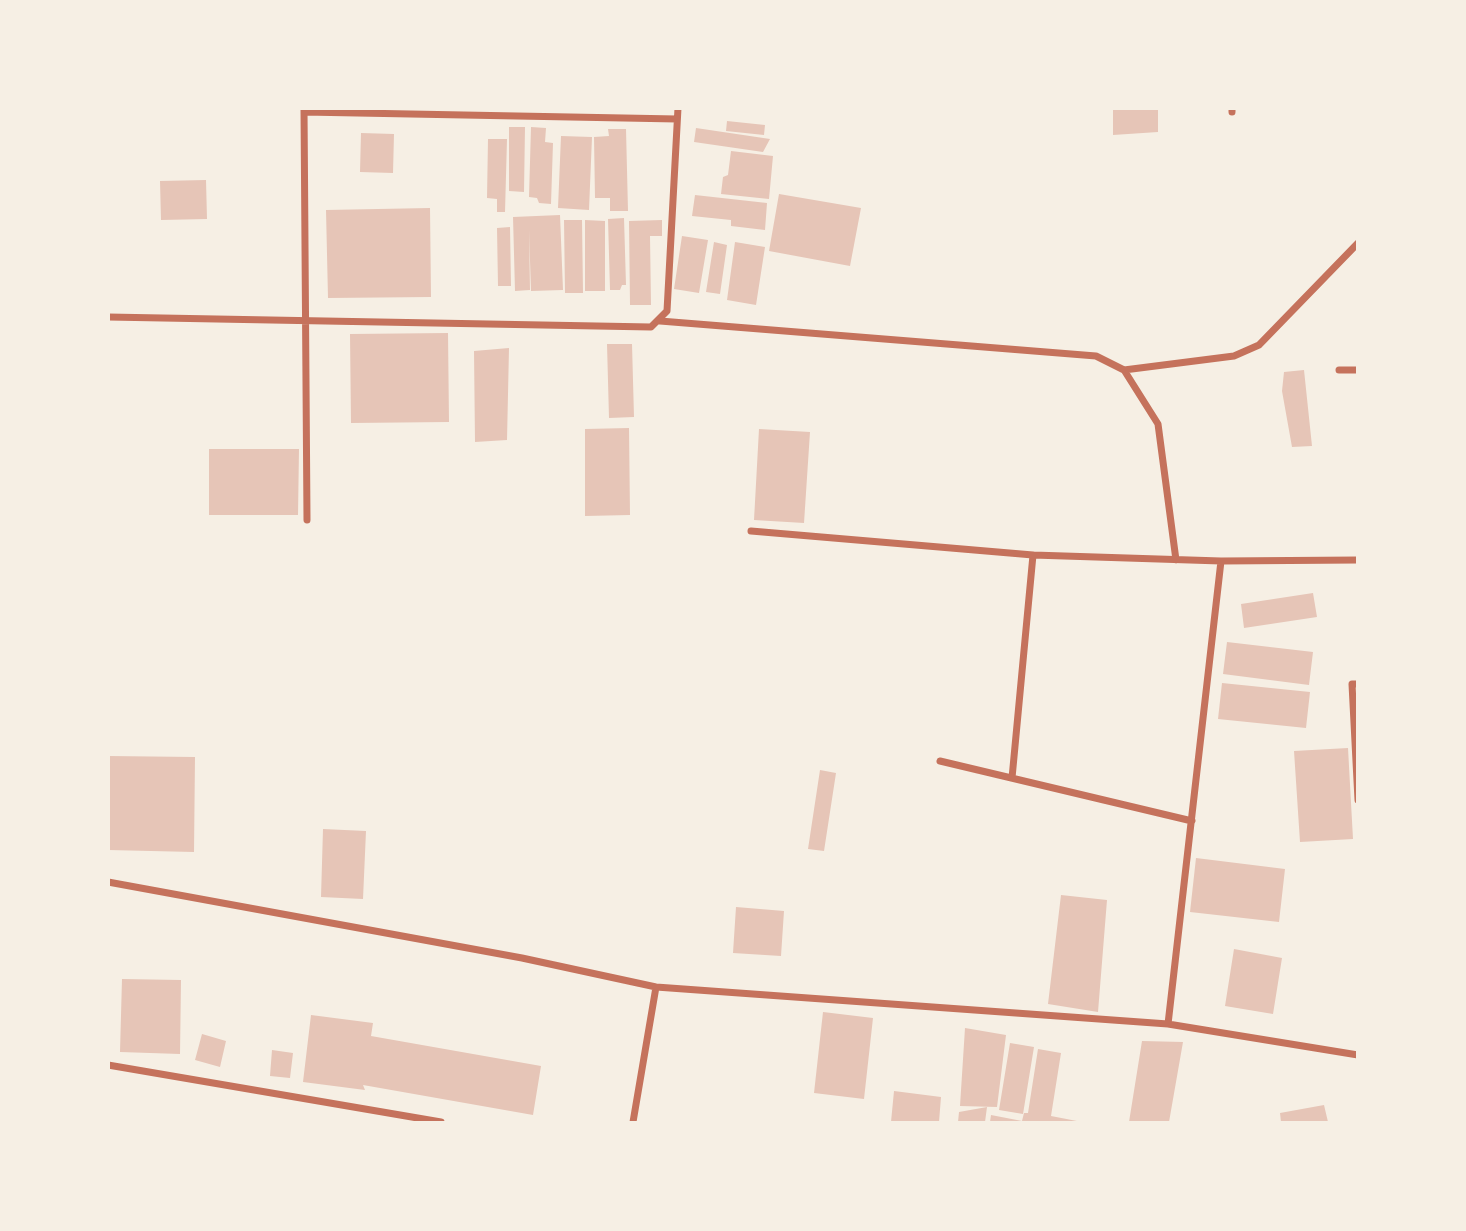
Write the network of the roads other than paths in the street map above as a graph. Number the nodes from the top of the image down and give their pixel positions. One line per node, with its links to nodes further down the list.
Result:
1 (678, 108): 3 (street)
2 (304, 110): 3 (street); 6 (street)
3 (677, 119): 7 (street)
4 (1357, 243): 8 (street)
5 (108, 317): 6 (street)
6 (304, 320): 7 (street); 11 (street)
7 (660, 321): 8 (street)
8 (1124, 370): 14 (street)
9 (1339, 370): 10 (street)
10 (1357, 370)
11 (307, 520)
12 (751, 531): 13 (street)
13 (1033, 555): 14 (street); 19 (street)
14 (1176, 560): 16 (street)
15 (1357, 560): 16 (street)
16 (1221, 561): 21 (street)
17 (1357, 684): 20 (street)
18 (940, 761): 19 (street)
19 (1012, 778): 21 (street)
20 (1357, 800)
21 (1192, 821): 24 (street)
22 (108, 882): 23 (street)
23 (656, 987): 24 (street); 28 (street)
24 (1168, 1024): 25 (street)
25 (1357, 1055)
26 (108, 1065): 27 (street)
27 (442, 1122)
28 (634, 1122)

